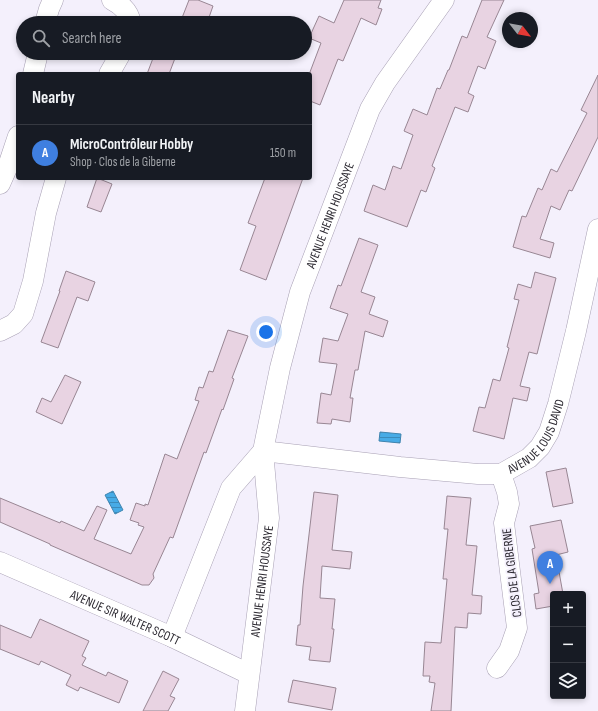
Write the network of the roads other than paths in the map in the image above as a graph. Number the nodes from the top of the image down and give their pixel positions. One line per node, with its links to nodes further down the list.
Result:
1 (53, 0): 4 (street)
2 (112, 0): 5 (street)
3 (444, 0): 15 (street, AVENUE HENRI HOUSSAYE)
4 (47, 16)
5 (128, 16)
6 (36, 60): 8 (street)
7 (117, 60): 9 (street)
8 (33, 72)
9 (110, 72)
10 (15, 158): 12 (street)
11 (55, 180): 14 (street)
12 (0, 184)
13 (598, 229): 16 (street, AVENUE LOUIS DAVID)
14 (0, 331)
15 (263, 451): 16 (street, AVENUE LOUIS DAVID); 18 (street, AVENUE HENRI HOUSSAYE); 20 (street, AVENUE HENRI HOUSSAYE)
16 (502, 474): 19 (street, CLOS DE LA GIBERNE)
17 (0, 562): 18 (street, AVENUE SIR WALTER SCOTT)
18 (172, 637): 20 (street, AVENUE SIR WALTER SCOTT)
19 (497, 668)
20 (249, 674): 21 (street, AVENUE HENRI HOUSSAYE)
21 (246, 711)

